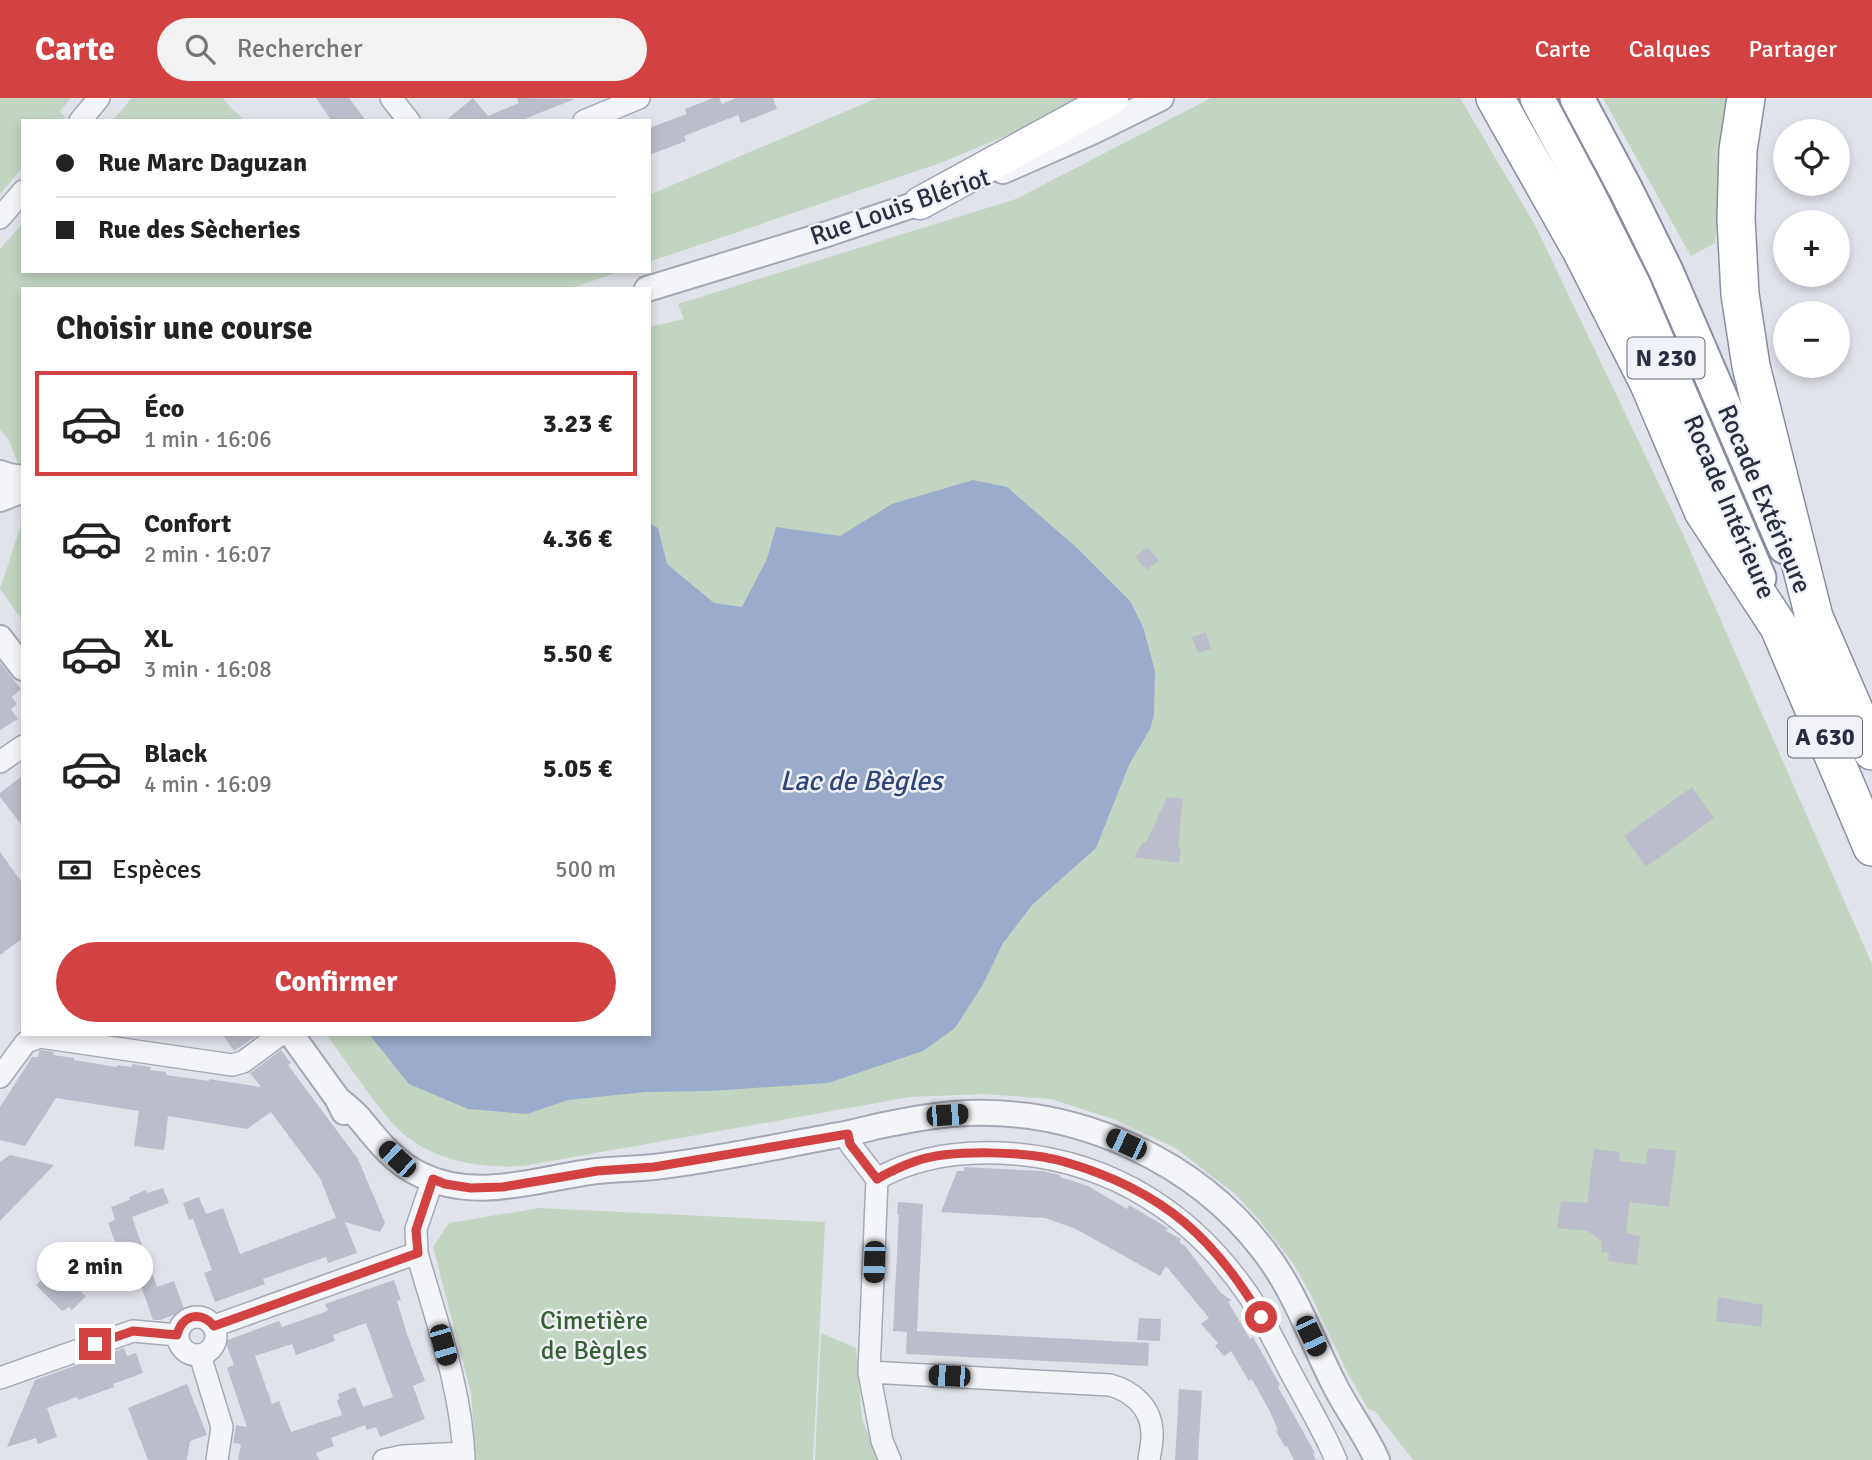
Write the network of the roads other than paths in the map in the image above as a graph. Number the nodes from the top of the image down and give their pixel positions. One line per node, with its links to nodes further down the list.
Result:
1 (99, 98): 10 (street)
2 (391, 98): 11 (street)
3 (639, 98): 12 (street)
4 (1112, 98): 14 (main road)
5 (1495, 98): 22 (highway)
6 (1537, 98): 22 (highway, Rocade Intérieure / N 230)
7 (1577, 98): 21 (highway, Rocade Extérieure / N 230)
8 (1746, 98): 21 (highway)
9 (1153, 101): 14 (street, Rue Louis Blériot)
10 (82, 119)
11 (407, 119)
12 (588, 119)
13 (21, 193): 15 (street)
14 (920, 203): 16 (street, Rue Louis Blériot)
15 (0, 218)
16 (651, 288)
17 (0, 473): 18 (street)
18 (21, 478)
19 (21, 492): 20 (street)
20 (0, 499)
21 (1814, 617): 26 (highway, Rocade Extérieure / A 630)
22 (1779, 626): 28 (highway, Rocade Intérieure / A 630)
23 (0, 638): 24 (street)
24 (21, 665)
25 (21, 747): 27 (street)
26 (1872, 751)
27 (0, 762)
28 (1872, 847)
29 (278, 1036): 31 (street)
30 (293, 1036): 34 (street)
31 (0, 1077)
32 (848, 1134): 33 (street); 34 (street); 41 (street)
33 (877, 1179): 39 (street); 47 (street)
34 (430, 1186): 35 (street)
35 (418, 1253): 36 (street); 42 (street)
36 (214, 1326): 37 (street); 38 (street)
37 (177, 1335): 38 (street); 40 (street)
38 (201, 1355): 43 (street)
39 (869, 1372): 45 (street); 46 (street)
40 (0, 1378)
41 (1377, 1456)
42 (464, 1457): 44 (street)
43 (217, 1460)
44 (384, 1460)
45 (890, 1460)
46 (1149, 1460)
47 (1336, 1460)

